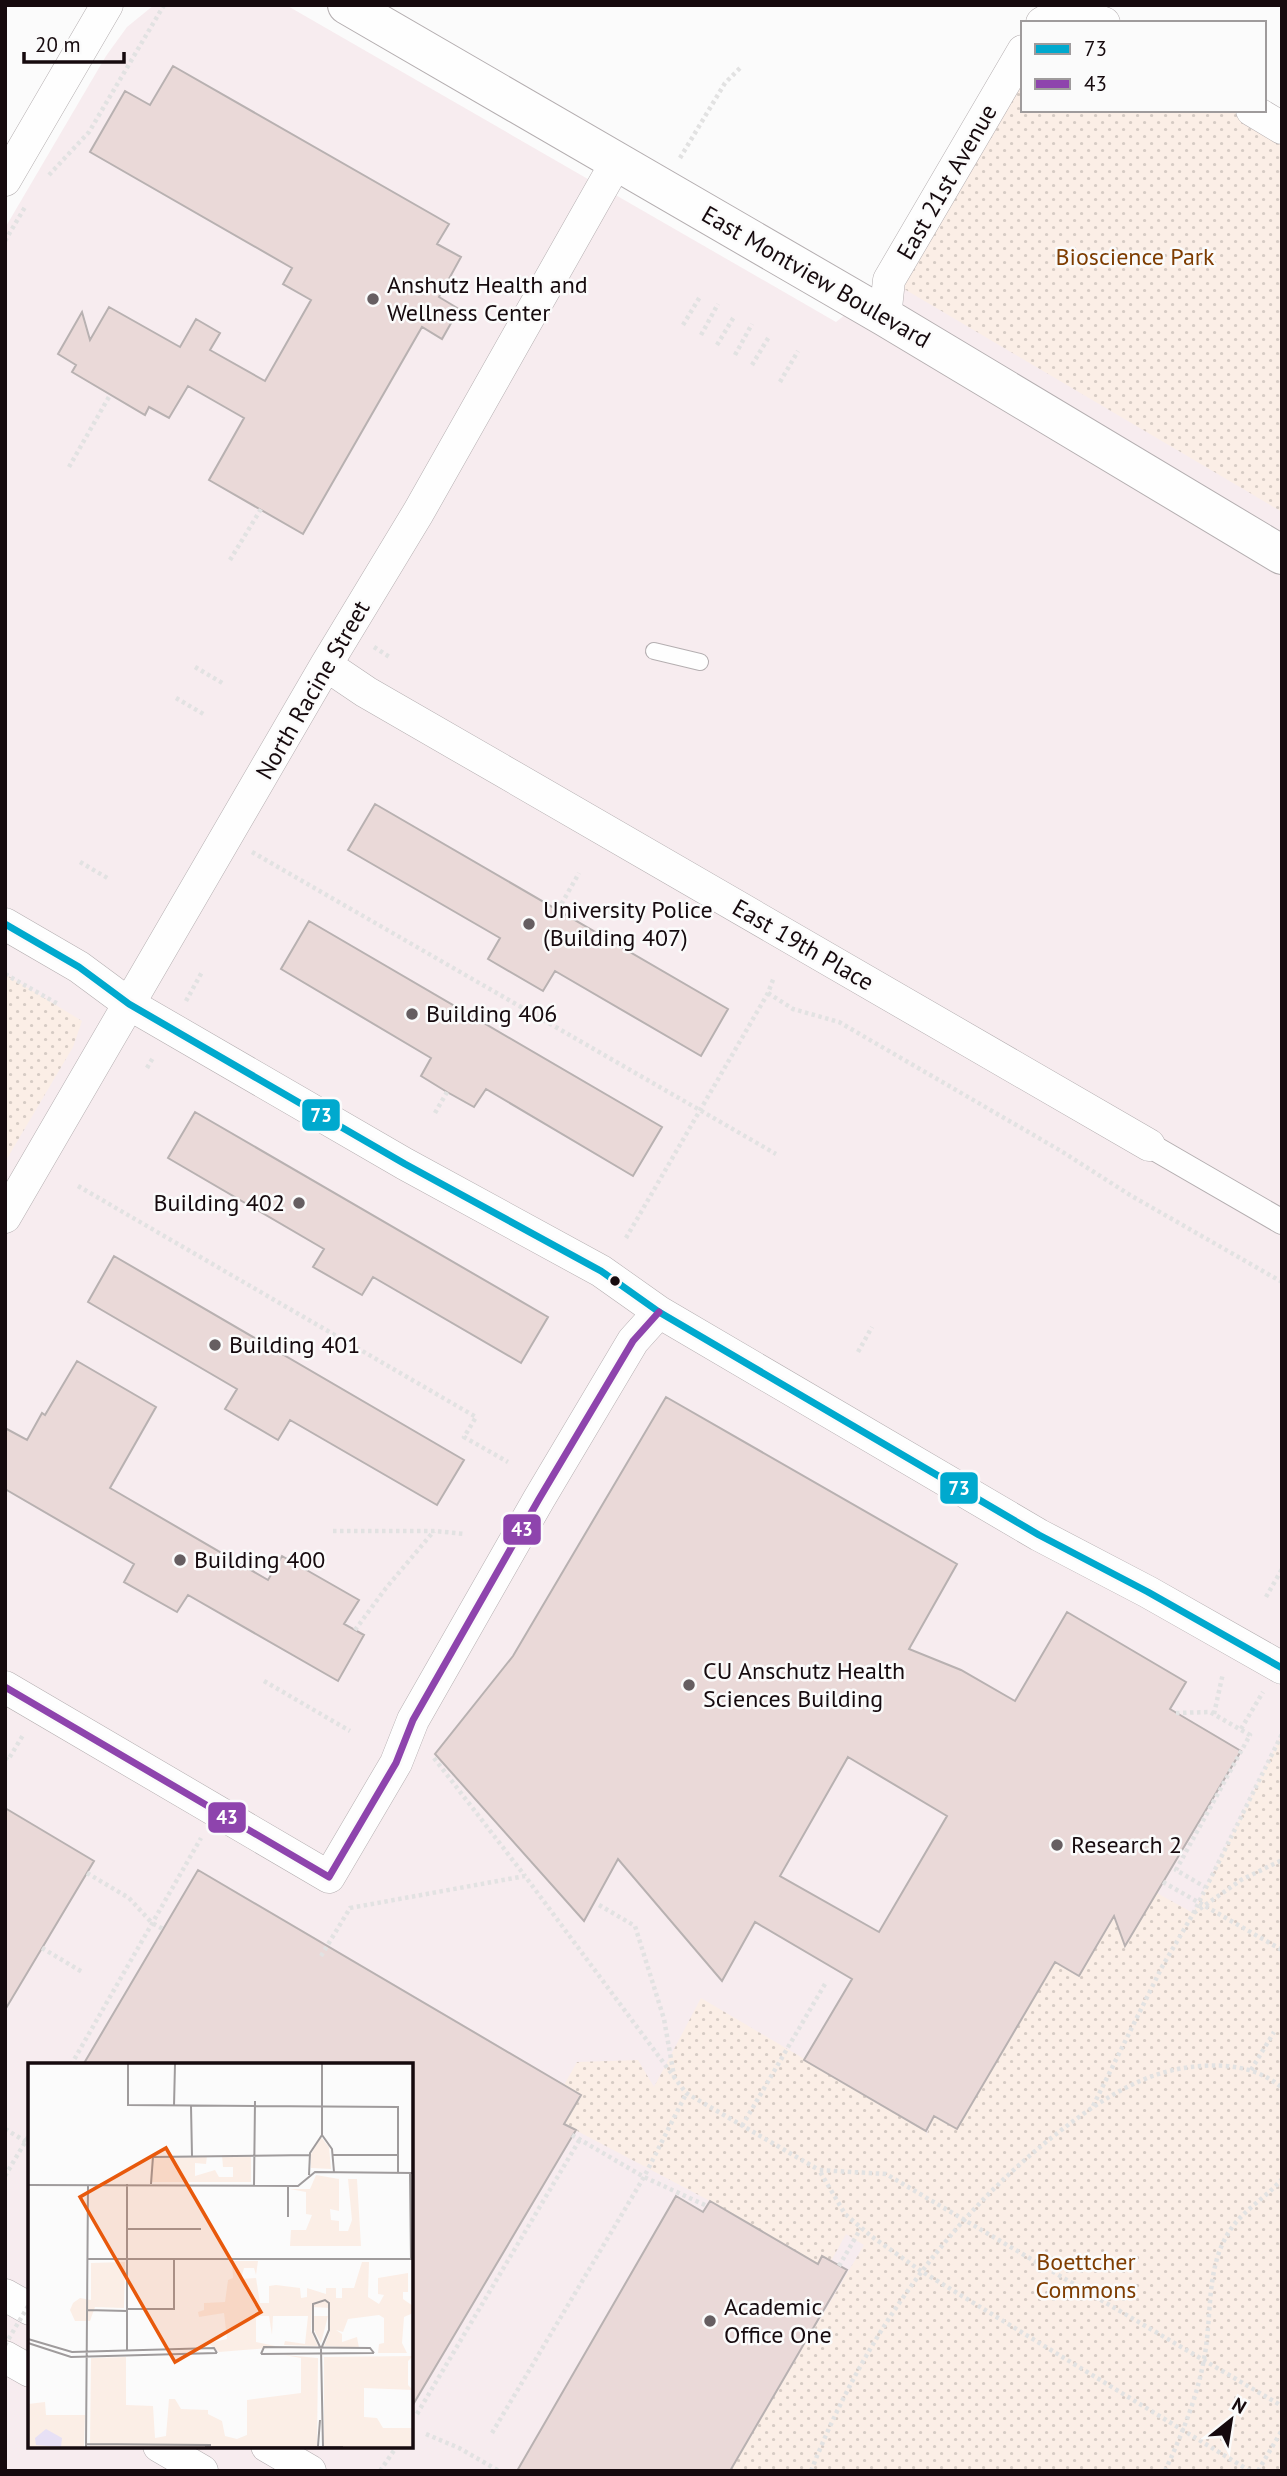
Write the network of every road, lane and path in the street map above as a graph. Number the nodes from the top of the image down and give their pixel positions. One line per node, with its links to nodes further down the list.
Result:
1 (107, 5): 10 (street)
2 (164, 5): 11 (path)
3 (347, 5): 9 (street, East Montview Boulevard)
4 (1041, 16): 5 (street)
5 (1098, 21)
6 (1021, 54): 17 (street, East 21st Avenue)
7 (740, 68): 8 (path)
8 (680, 159)
9 (617, 161): 17 (street, East Montview Boulevard); 36 (street, North Racine Street)
10 (9, 167)
11 (45, 178)
12 (30, 198): 13 (path)
13 (5, 241)
14 (701, 295): 19 (path)
15 (718, 304): 20 (path)
16 (735, 315): 22 (path)
17 (885, 317): 30 (street, East Montview Boulevard)
18 (752, 324): 24 (path)
19 (683, 325)
20 (701, 335)
21 (770, 335): 25 (path)
22 (718, 345)
23 (798, 351): 26 (path)
24 (735, 355)
25 (752, 366)
26 (780, 382)
27 (110, 395): 28 (path)
28 (69, 467)
29 (261, 509): 31 (path)
30 (1282, 555)
31 (230, 560)
32 (368, 642): 34 (path)
33 (654, 651): 35 (lane)
34 (391, 658)
35 (700, 662)
36 (326, 665): 51 (street, North Racine Street); 55 (street, East 19th Place)
37 (195, 667): 38 (path)
38 (224, 684)
39 (176, 698): 40 (path)
40 (205, 715)
41 (267, 861): 53 (path)
42 (80, 862): 44 (path)
43 (579, 873): 45 (path)
44 (109, 879)
45 (558, 910)
46 (5, 924): 51 (street)
47 (5, 974): 50 (path)
48 (774, 977): 49 (path)
49 (768, 993): 53 (path); 61 (path)
50 (58, 1004)
51 (129, 1004): 58 (street, North Racine Street); 62 (street)
52 (447, 1092): 54 (path)
53 (700, 1110): 56 (path); 60 (path)
54 (435, 1112)
55 (1149, 1144): 59 (street, East 19th Place)
56 (776, 1154)
57 (78, 1186): 65 (path)
58 (5, 1217)
59 (1282, 1222)
60 (626, 1238)
61 (1282, 1282)
62 (659, 1312): 73 (street); 75 (street)
63 (872, 1327): 64 (path)
64 (858, 1352)
65 (508, 1462)
66 (333, 1531): 67 (path)
67 (435, 1531): 68 (path); 71 (path)
68 (465, 1534)
69 (1282, 1569): 70 (path)
70 (1266, 1597)
71 (355, 1630)
72 (1224, 1669): 77 (path)
73 (1273, 1680): 78 (path)
74 (264, 1681): 79 (path)
75 (5, 1687)
76 (1176, 1713): 77 (path)
77 (1212, 1713): 78 (path)
78 (1241, 1729): 89 (path)
79 (349, 1731)
80 (24, 1734): 83 (path)
81 (1282, 1734): 89 (path)
82 (430, 1754): 87 (path)
83 (5, 1758)
84 (202, 1838): 92 (path)
85 (1282, 1860): 91 (path)
86 (87, 1873): 92 (path)
87 (525, 1876): 96 (path); 102 (path)
88 (1163, 1882): 95 (path, bridge)
89 (1205, 1887): 91 (path)
90 (599, 1905): 102 (path)
91 (1193, 1914): 105 (path)
92 (152, 1923): 93 (path); 100 (path)
93 (163, 1929)
94 (42, 1948): 97 (path)
95 (1282, 1950)
96 (321, 1956)
97 (84, 1973)
98 (825, 1984): 106 (path)
99 (1274, 2032): 101 (path)
100 (72, 2063)
101 (1251, 2070): 103 (path); 105 (path)
102 (674, 2077): 104 (path)
103 (1282, 2088)
104 (686, 2094): 106 (path); 114 (path)
105 (1093, 2106): 117 (path)
106 (742, 2126): 112 (path)
107 (5, 2129): 111 (path, bridge)
108 (572, 2135): 110 (path)
109 (28, 2137): 113 (path)
110 (580, 2139): 114 (path); 129 (path)
111 (28, 2143)
112 (820, 2171): 117 (path); 118 (path)
113 (5, 2176)
114 (644, 2177): 116 (path); 132 (path)
115 (1282, 2179): 126 (path)
116 (707, 2206)
117 (964, 2220): 120 (path); 126 (path)
118 (861, 2228): 119 (path); 120 (path)
119 (839, 2266)
120 (921, 2271): 131 (path); 141 (path)
121 (5, 2295): 123 (street)
122 (28, 2306): 124 (path, bridge)
123 (28, 2308)
124 (5, 2346)
125 (5, 2357): 127 (street)
126 (1204, 2360): 128 (path); 131 (path)
127 (28, 2370)
128 (1282, 2406)
129 (417, 2414)
130 (1282, 2430): 144 (path)
131 (1183, 2432): 142 (path); 143 (path)
132 (492, 2433)
133 (426, 2434): 137 (path)
134 (162, 2448): 138 (street)
135 (270, 2448): 139 (street)
136 (396, 2448): 140 (path)
137 (496, 2470)
138 (202, 2471)
139 (310, 2471)
140 (380, 2471)
141 (811, 2471)
142 (1165, 2471)
143 (1250, 2471)
144 (1258, 2471)

